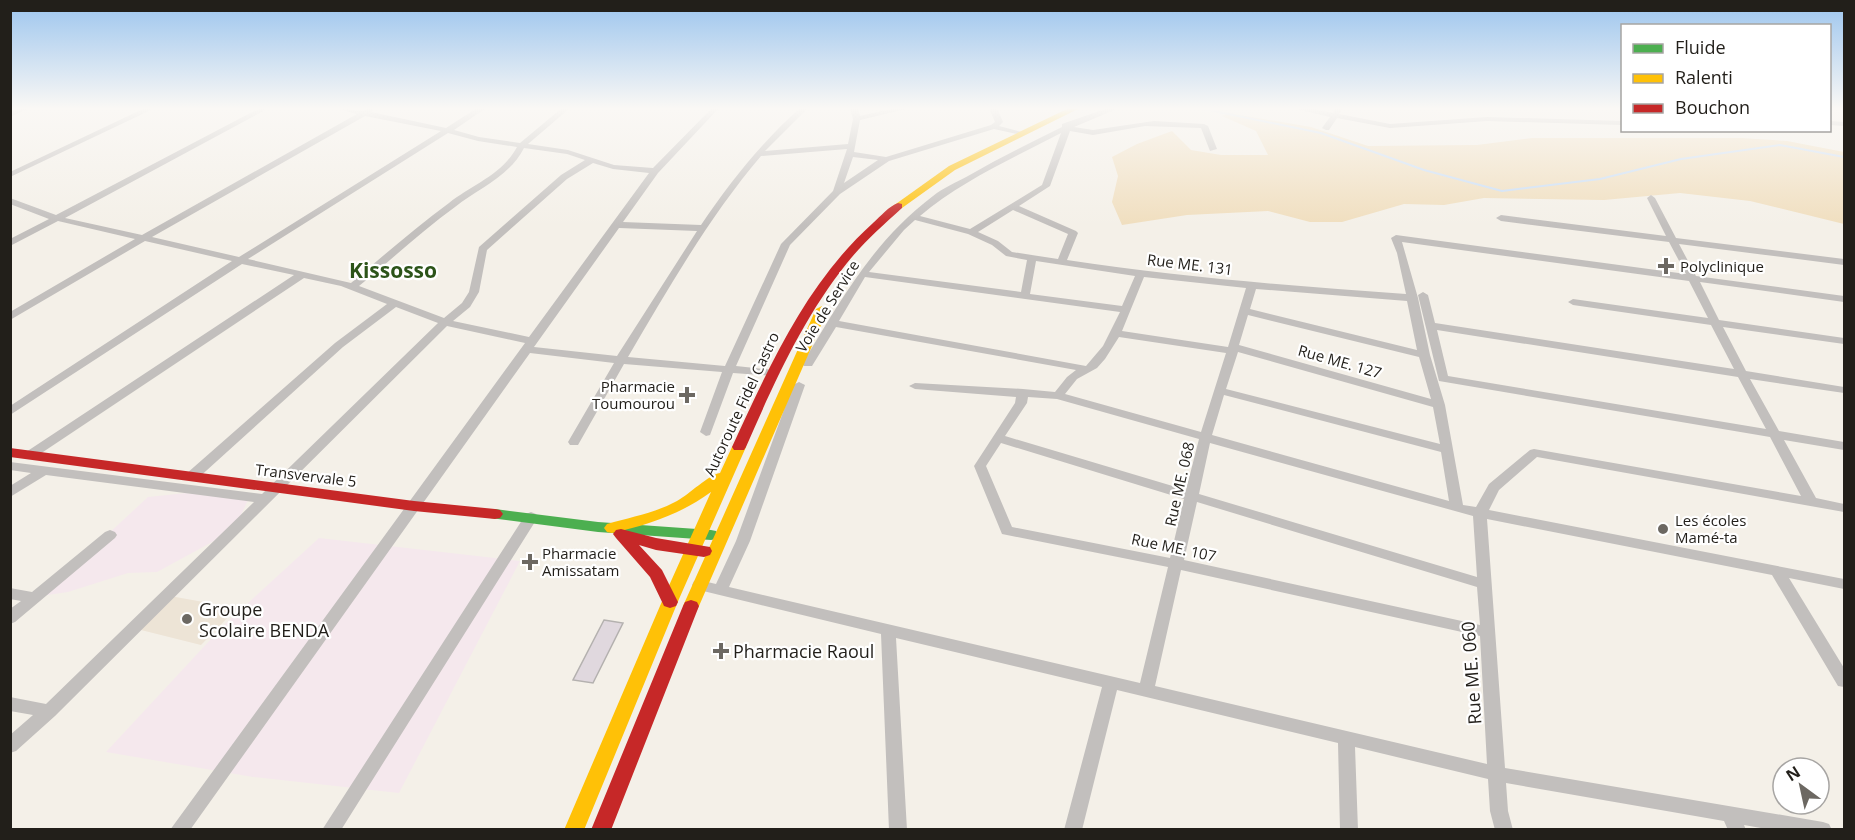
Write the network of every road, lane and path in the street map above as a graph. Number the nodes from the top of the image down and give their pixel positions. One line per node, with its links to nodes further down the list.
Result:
1 (69, 147): 19 (street)
2 (191, 147): 24 (street)
3 (305, 147): 30 (street)
4 (422, 147): 34 (street)
5 (520, 147): 42 (street)
6 (530, 147): 17 (street)
7 (678, 147): 18 (street)
8 (766, 147): 15 (street)
9 (929, 147): 16 (street)
10 (989, 147): 63 (main road, Autoroute Fidel Castro)
11 (1011, 147): 99 (main road)
12 (1024, 147): 25 (street, Voie de Service)
13 (1057, 147): 23 (street)
14 (850, 150): 15 (street); 16 (street); 20 (street)
15 (761, 153): 28 (street)
16 (886, 159): 20 (street)
17 (592, 160): 18 (street); 51 (street)
18 (655, 171): 27 (street)
19 (10, 175)
20 (837, 192): 62 (street)
21 (1651, 198): 31 (street)
22 (10, 201): 24 (street)
23 (1013, 207): 29 (street); 35 (street)
24 (55, 218): 30 (street); 32 (street)
25 (913, 218): 29 (street, Rue ME. 131); 37 (street, Voie de Service)
26 (1501, 218): 31 (street)
27 (616, 225): 28 (street); 57 (street)
28 (703, 228): 60 (street)
29 (971, 232): 33 (street, Rue ME. 131)
30 (142, 239): 34 (street); 50 (street)
31 (1674, 240): 36 (street); 40 (street)
32 (10, 243)
33 (1032, 257): 35 (street, Rue ME. 131); 43 (street)
34 (239, 261): 39 (street); 71 (street)
35 (1062, 261): 38 (street, Rue ME. 131)
36 (1845, 262)
37 (862, 274): 43 (street); 52 (street, Voie de Service)
38 (1141, 274): 41 (street, Rue ME. 131); 48 (street)
39 (301, 275): 42 (street); 80 (street)
40 (1694, 279): 44 (street); 45 (street); 53 (street)
41 (1252, 286): 44 (street, Rue ME. 131); 49 (street, Rue ME. 068)
42 (352, 287): 47 (street)
43 (1025, 296): 48 (street)
44 (1418, 297): 54 (street); 59 (street)
45 (1845, 299)
46 (1573, 302): 53 (street)
47 (395, 303): 51 (street); 85 (street)
48 (1127, 310): 55 (street)
49 (1244, 311): 58 (street, Rue ME. 068); 59 (street)
50 (10, 317)
51 (445, 322): 57 (street); 86 (street)
52 (831, 323): 61 (street); 107 (street, Voie de Service)
53 (1717, 324): 56 (street); 64 (street)
54 (1431, 326): 64 (street); 73 (street)
55 (1116, 333): 58 (street, Rue ME. 127); 61 (street)
56 (1845, 341)
57 (530, 345): 60 (street); 91 (street)
58 (1233, 349): 67 (street, Rue ME. 068); 70 (street, Rue ME. 127)
59 (1424, 355): 70 (street)
60 (619, 360): 62 (street); 76 (street)
61 (1087, 369): 69 (street)
62 (729, 370): 63 (street); 72 (street)
63 (774, 373): 82 (main road, Autoroute Fidel Castro)
64 (1742, 374): 66 (street); 73 (street)
65 (915, 386): 68 (street)
66 (1845, 390)
67 (1221, 391): 75 (street, Rue ME. 068); 78 (street)
68 (1023, 392): 69 (street); 74 (street, Rue ME. 107)
69 (1058, 396): 75 (street)
70 (1438, 405): 78 (street)
71 (10, 412)
72 (706, 432)
73 (1776, 435): 77 (street); 90 (street)
74 (998, 438): 88 (street); 102 (street, Rue ME. 107)
75 (1205, 439): 88 (street, Rue ME. 068); 92 (street)
76 (574, 442)
77 (1845, 446)
78 (1448, 450): 92 (street)
79 (10, 452): 80 (main road, Transvervale 5)
80 (30, 455): 81 (main road, Transvervale 5)
81 (61, 458): 84 (street); 85 (main road, Transvervale 5)
82 (730, 465): 96 (main road); 97 (main road, Autoroute Fidel Castro)
83 (10, 466): 84 (street)
84 (43, 471): 87 (street); 89 (street)
85 (191, 477): 86 (main road, Transvervale 5)
86 (276, 488): 89 (street); 91 (main road, Transvervale 5)
87 (10, 493)
88 (1193, 495): 102 (street, Rue ME. 068); 104 (street)
89 (265, 499): 118 (street)
90 (1811, 502): 93 (street); 94 (street)
91 (414, 506): 95 (main road, Transvervale 5); 123 (street)
92 (1457, 508): 94 (street)
93 (1845, 508)
94 (1480, 513): 103 (street); 104 (street, Rue ME. 060)
95 (531, 517): 96 (main road, Transvervale 5); 124 (street)
96 (616, 531): 97 (main road, Transvervale 5); 100 (main road, Transvervale 5); 110 (main road)
97 (698, 533): 99 (main road, Transvervale 5); 100 (main road, Autoroute Fidel Castro)
98 (110, 535): 109 (street)
99 (720, 536): 101 (main road)
100 (691, 549): 101 (main road, Transvervale 5); 110 (main road, Autoroute Fidel Castro)
101 (713, 552): 106 (main road)
102 (1177, 564): 113 (street, Rue ME. 107); 116 (street, Rue ME. 068)
103 (1777, 571): 105 (street); 115 (street)
104 (1484, 584): 113 (street, Rue ME. 060)
105 (1845, 584)
106 (699, 585): 107 (street); 126 (main road)
107 (720, 590): 112 (street)
108 (10, 593): 109 (street)
109 (34, 598): 111 (street)
110 (670, 602): 125 (main road, Autoroute Fidel Castro)
111 (10, 618)
112 (888, 629): 114 (street); 127 (street)
113 (1487, 632): 121 (street, Rue ME. 060)
114 (1111, 681): 116 (street); 128 (street)
115 (1845, 681)
116 (1146, 691): 119 (street)
117 (10, 704): 118 (street)
118 (49, 711): 120 (street)
119 (1347, 740): 121 (street); 129 (street)
120 (10, 746)
121 (1498, 774): 122 (street); 130 (street, Rue ME. 060)
122 (1729, 813): 131 (street); 132 (street)
123 (178, 830)
124 (331, 830)
125 (574, 830)
126 (601, 830)
127 (898, 830)
128 (1073, 830)
129 (1349, 830)
130 (1504, 830)
131 (1737, 830)
132 (1823, 830)

